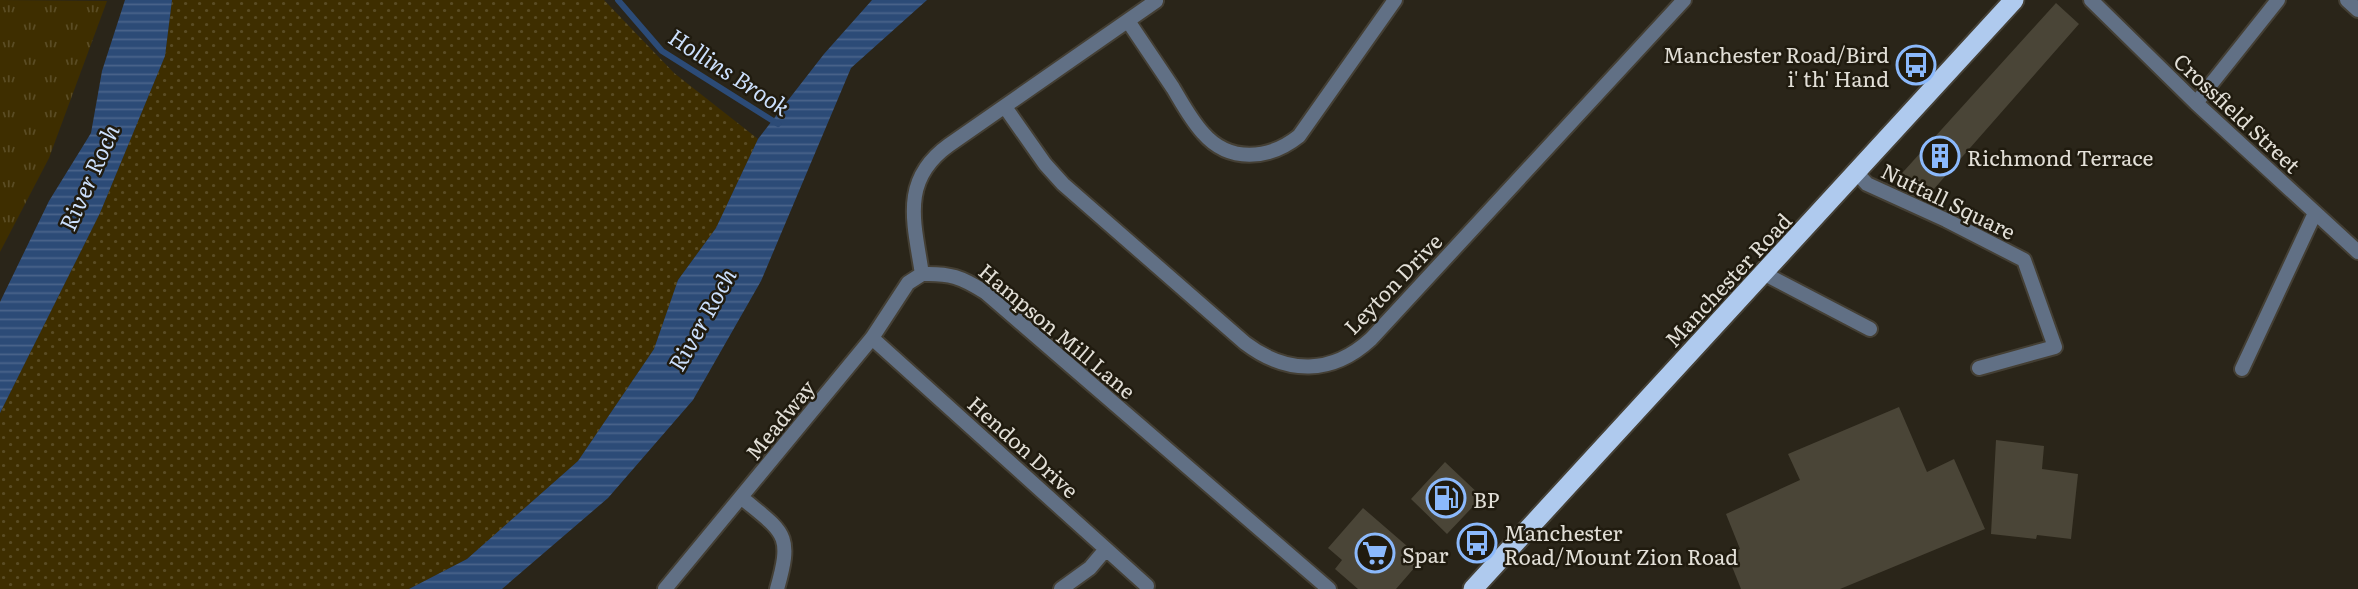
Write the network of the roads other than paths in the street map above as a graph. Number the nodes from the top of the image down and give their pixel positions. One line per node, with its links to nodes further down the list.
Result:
1 (1395, 0): 9 (street)
2 (1684, 0): 11 (street, Leyton Drive)
3 (2014, 0): 12 (highway, Manchester Road)
4 (2091, 0): 10 (street, Crossfield Street)
5 (2278, 0): 10 (street)
6 (2347, 0): 8 (street)
7 (1156, 1): 9 (street)
8 (2358, 10)
9 (1128, 21): 11 (street)
10 (2196, 103): 13 (street, Crossfield Street)
11 (1005, 107): 16 (street)
12 (1856, 172): 15 (highway, Manchester Road); 19 (street, Nuttall Square)
13 (2315, 213): 14 (street, Crossfield Street); 20 (street)
14 (2358, 252)
15 (1763, 273): 17 (street); 28 (highway, Manchester Road)
16 (922, 274): 18 (street, Meadway); 27 (street, Hampson Mill Lane)
17 (1870, 329)
18 (872, 338): 21 (street, Meadway); 22 (street, Hendon Drive)
19 (1979, 368)
20 (2242, 369)
21 (742, 498): 24 (street, Meadway); 25 (street)
22 (1106, 549): 23 (street, Hendon Drive); 26 (street)
23 (1147, 586)
24 (665, 589)
25 (777, 589)
26 (1061, 589)
27 (1329, 589)
28 (1473, 589)

